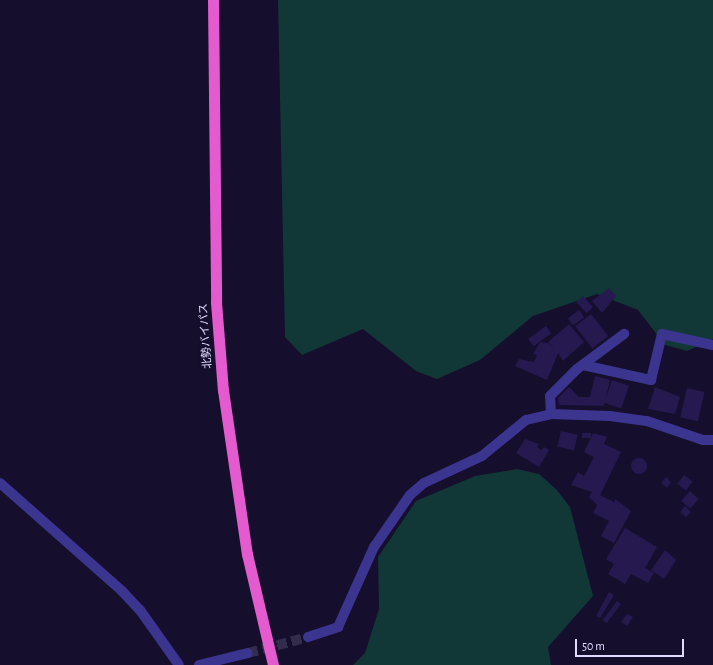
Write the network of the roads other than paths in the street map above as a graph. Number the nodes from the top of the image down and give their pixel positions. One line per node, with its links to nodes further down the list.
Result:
1 (213, 0): 12 (highway, 北勢バイパス)
2 (624, 334): 4 (street)
3 (713, 345): 4 (street)
4 (583, 365): 5 (street)
5 (551, 414): 6 (street); 8 (street)
6 (713, 440)
7 (0, 483): 10 (street)
8 (308, 637)
9 (248, 653): 11 (street)
10 (179, 665)
11 (200, 665)
12 (273, 665)

